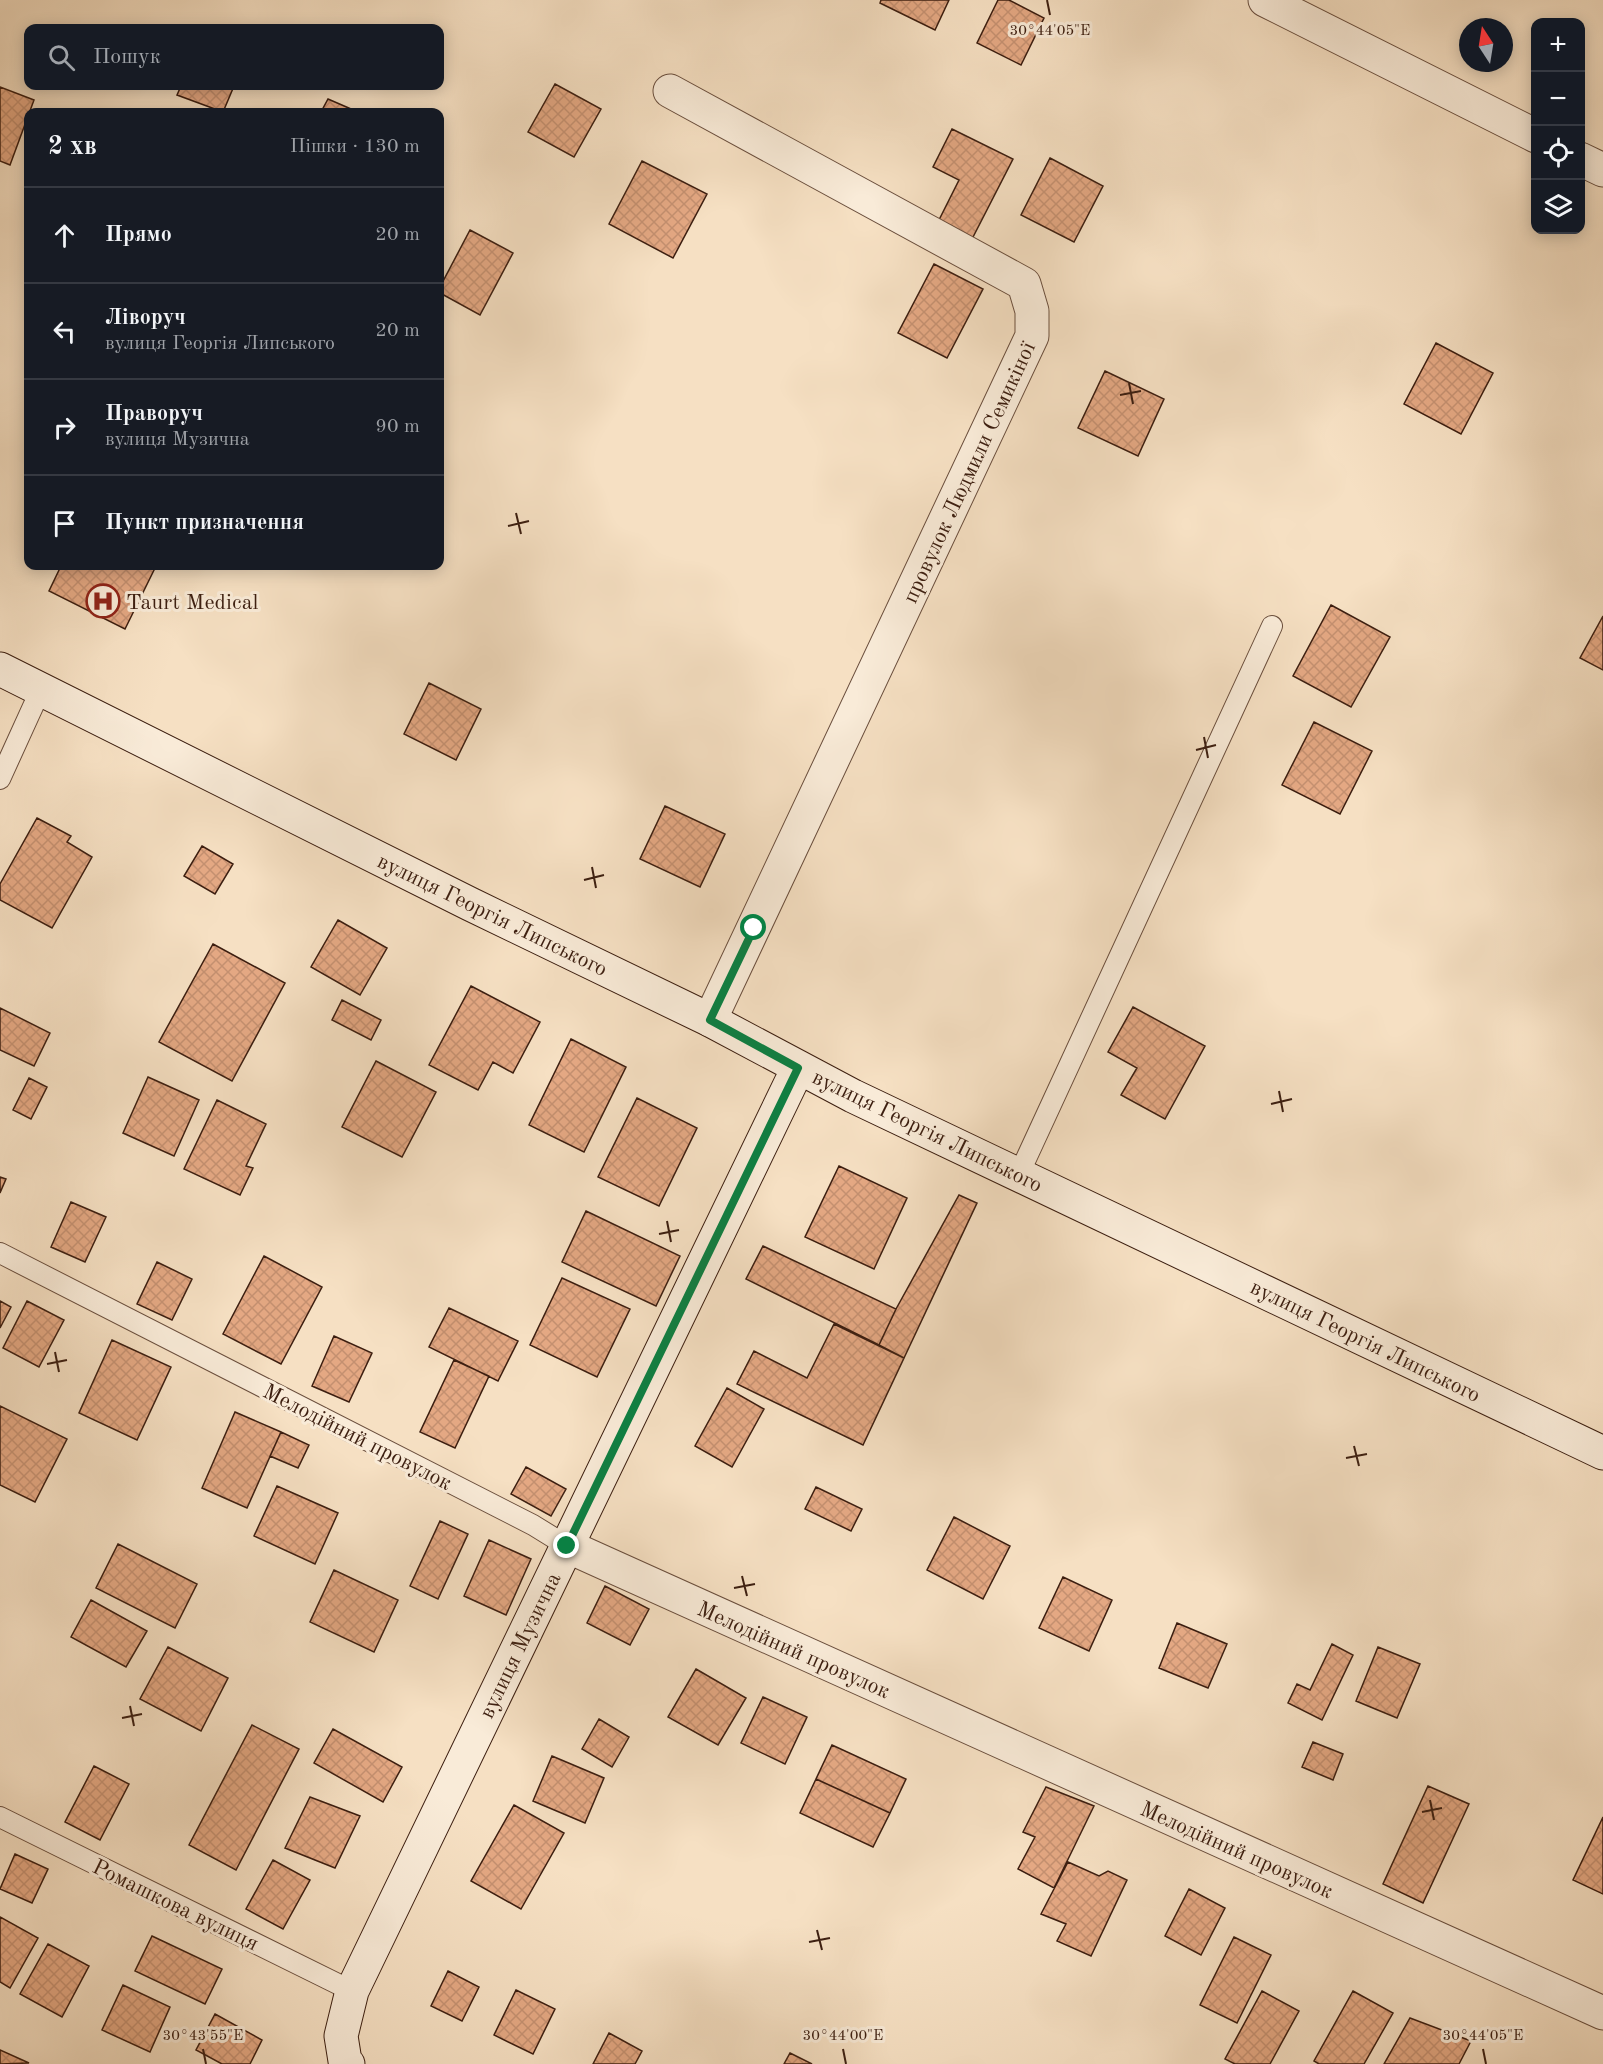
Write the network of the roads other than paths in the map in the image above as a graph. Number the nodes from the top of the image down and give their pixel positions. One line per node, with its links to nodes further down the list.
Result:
1 (1265, 0): 3 (street)
2 (670, 91): 10 (street, провулок Людмили Семикіної)
3 (1531, 133)
4 (1585, 161): 5 (street)
5 (1603, 170)
6 (1272, 626): 12 (lane)
7 (0, 669): 8 (street, вулиця Георгія Липського)
8 (41, 689): 9 (lane); 10 (street, вулиця Георгія Липського)
9 (0, 779)
10 (710, 1020): 11 (street, вулиця Георгія Липського)
11 (798, 1068): 12 (street, вулиця Георгія Липського); 15 (street, вулиця Музична)
12 (1019, 1174): 14 (street, вулиця Георгія Липського)
13 (0, 1253): 15 (lane, Мелодійний провулок)
14 (1603, 1453)
15 (567, 1546): 17 (street, вулиця Музична); 18 (street, Мелодійний провулок)
16 (0, 1818): 17 (lane, Ромашкова вулиця)
17 (352, 1991): 19 (street, вулиця Музична)
18 (1603, 2013)
19 (345, 2063)

